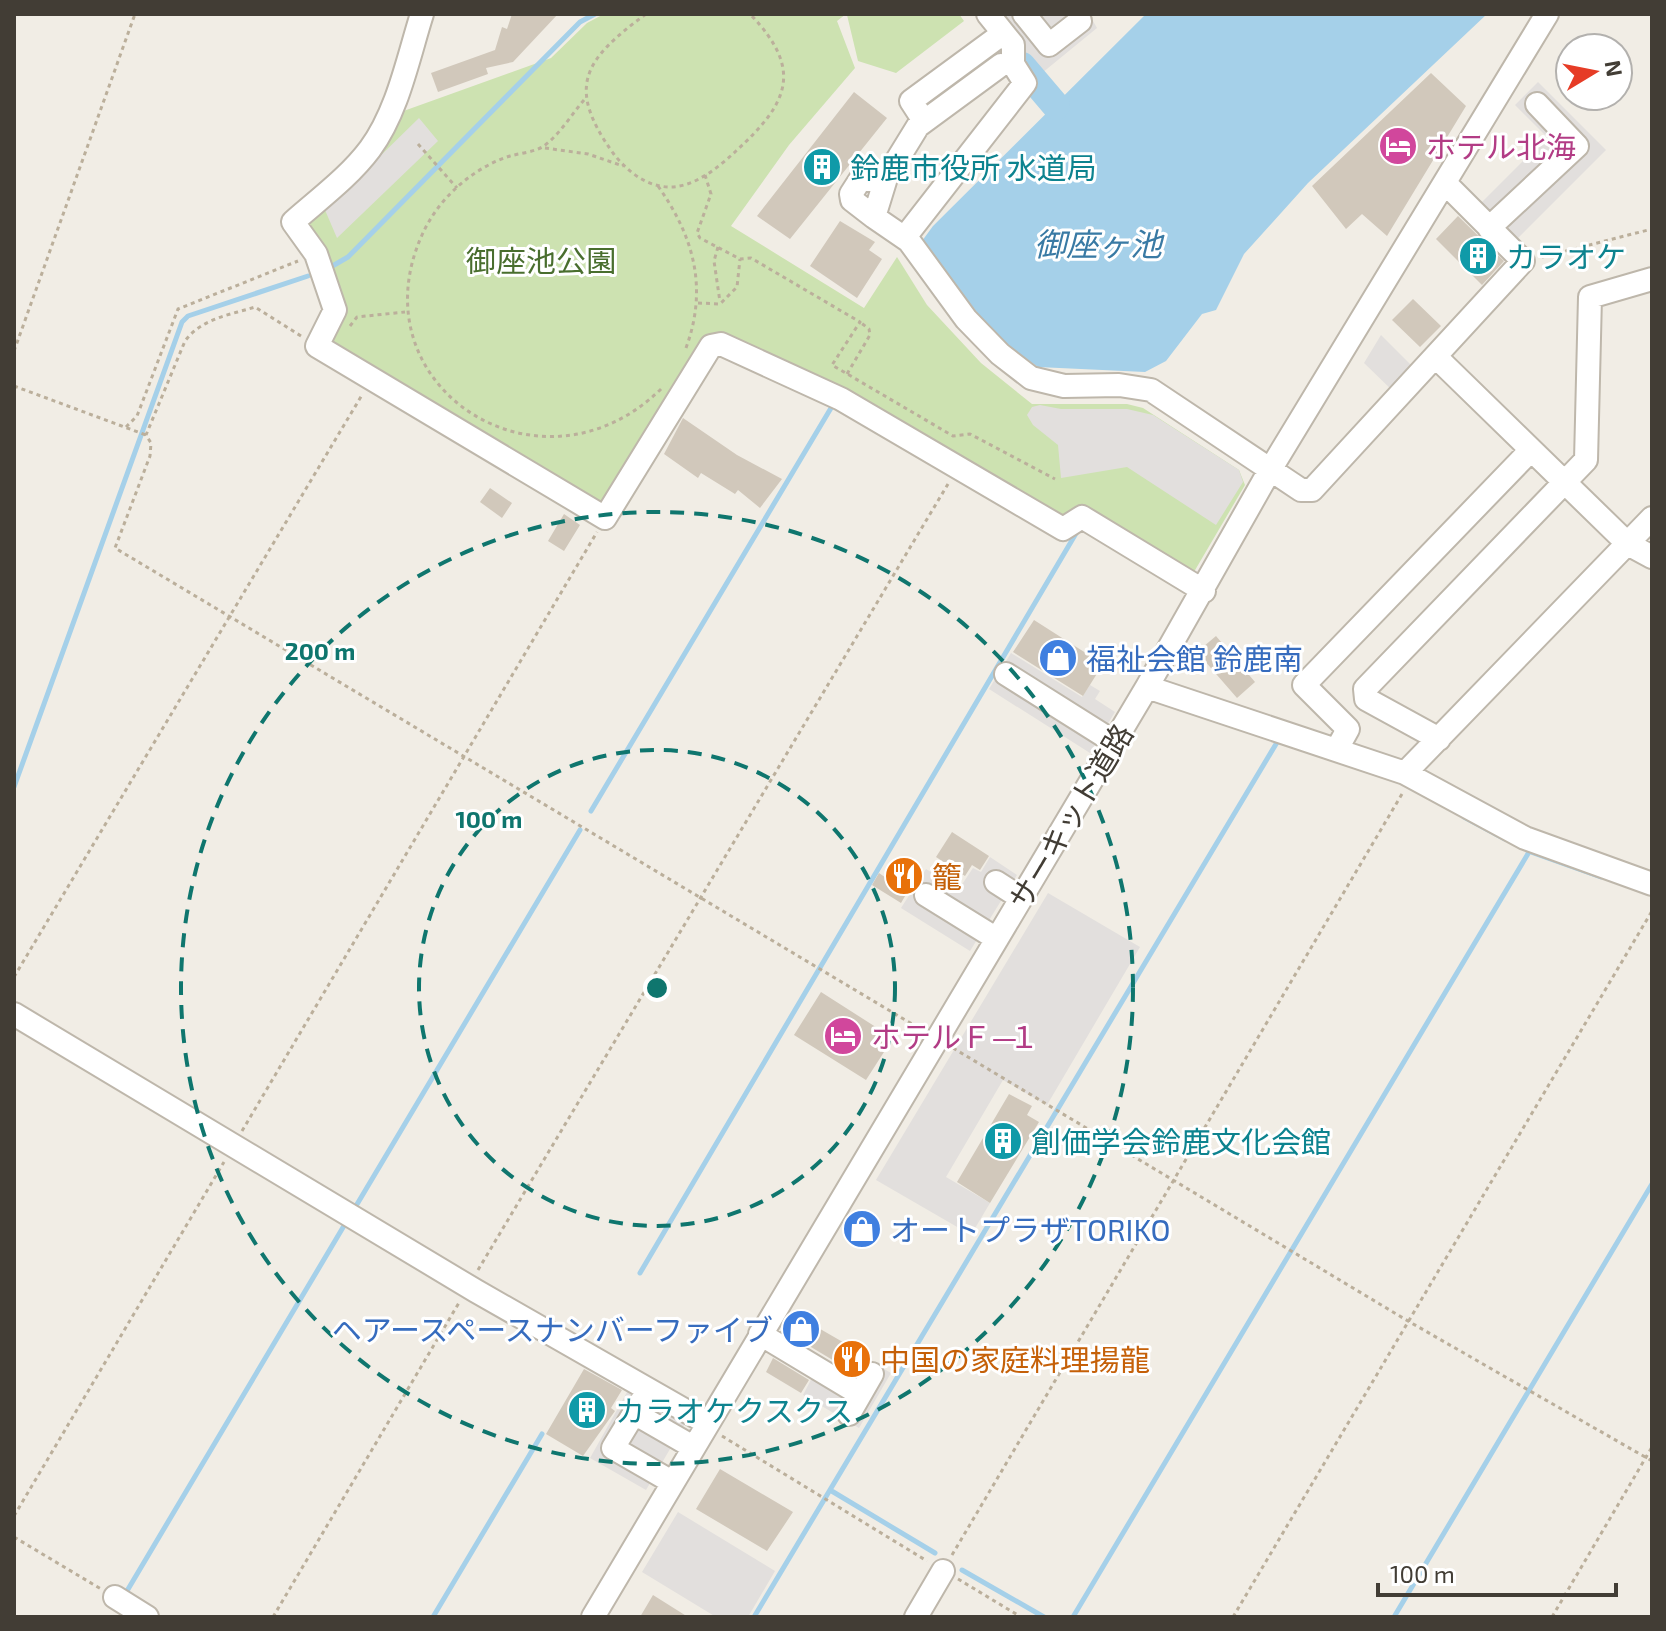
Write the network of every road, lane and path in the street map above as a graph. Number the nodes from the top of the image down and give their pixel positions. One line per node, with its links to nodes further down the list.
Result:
1 (135, 14): 36 (path)
2 (422, 14): 27 (street)
3 (646, 14): 11 (path)
4 (750, 14): 17 (path)
5 (988, 14): 9 (street)
6 (1547, 14): 18 (street, サーキット道路)
7 (1035, 20): 8 (street); 9 (street)
8 (1080, 21)
9 (1004, 43): 13 (street); 25 (street)
10 (1001, 65): 13 (street)
11 (584, 100): 15 (path); 16 (path)
12 (1537, 104): 21 (street)
13 (924, 121): 25 (street)
14 (418, 144): 20 (path)
15 (543, 147): 16 (path); 20 (path)
16 (623, 166): 19 (path)
17 (705, 175): 19 (path); 23 (path)
18 (1445, 183): 21 (street); 47 (street, サーキット道路)
19 (658, 186): 24 (path)
20 (457, 188): 33 (path)
21 (1489, 228): 29 (street)
22 (1652, 229): 29 (path)
23 (697, 233): 24 (path); 26 (path)
24 (688, 237): 31 (path)
25 (905, 237): 47 (street)
26 (718, 247): 28 (path); 32 (path)
27 (316, 254): 35 (street); 43 (path)
28 (740, 259): 32 (path); 34 (path)
29 (1523, 261): 37 (street)
30 (1652, 279): 49 (street)
31 (698, 303): 32 (path); 38 (path)
32 (720, 304)
33 (405, 312): 35 (path); 41 (path)
34 (860, 322): 39 (path); 39 (path)
35 (325, 350): 40 (street); 44 (path)
36 (14, 351)
37 (1436, 357): 45 (street); 47 (street)
38 (681, 359)
39 (847, 374): 48 (path)
40 (372, 378): 50 (street); 55 (path)
41 (670, 378)
42 (14, 386): 43 (path)
43 (126, 427): 44 (path)
44 (146, 435): 55 (path)
45 (1531, 450): 49 (street); 60 (street)
46 (958, 467): 50 (street); 54 (street); 66 (path)
47 (1270, 470): 54 (street, サーキット道路)
48 (1055, 479)
49 (1565, 483): 52 (street); 58 (street)
50 (605, 518): 61 (path)
51 (1652, 518): 52 (street)
52 (1628, 544): 53 (street); 58 (street)
53 (1652, 557)
54 (1204, 591): 57 (street, サーキット道路)
55 (230, 618): 61 (path); 70 (path)
56 (1006, 674): 59 (street)
57 (1147, 687): 59 (street, サーキット道路); 60 (street)
58 (1439, 739): 62 (street)
59 (1114, 742): 67 (street, サーキット道路)
60 (1337, 749): 62 (street)
61 (465, 758): 66 (path); 73 (path)
62 (1409, 775): 64 (street); 74 (path)
63 (996, 882): 67 (street)
64 (1652, 884)
65 (926, 895): 69 (street)
66 (701, 897): 72 (path); 75 (path)
67 (1021, 898): 69 (street, サーキット道路)
68 (1652, 911): 76 (path)
69 (997, 939): 72 (street, サーキット道路)
70 (14, 977)
71 (14, 1014): 73 (street)
72 (937, 1039): 74 (path); 77 (street, サーキット道路)
73 (234, 1145): 75 (street); 85 (path)
74 (1174, 1179): 76 (path); 87 (path)
75 (470, 1285): 79 (street); 90 (path)
76 (1408, 1321): 82 (path); 94 (path)
77 (760, 1334): 78 (street); 79 (street, サーキット道路)
78 (872, 1374)
79 (707, 1423): 80 (street, サーキット道路); 87 (path)
80 (693, 1447): 84 (street, サーキット道路); 84 (street)
81 (1652, 1447): 82 (path)
82 (1646, 1457): 83 (path); 95 (path)
83 (1652, 1461)
84 (672, 1482): 91 (street, サーキット道路)
85 (14, 1516)
86 (14, 1537): 88 (path)
87 (943, 1571): 92 (street); 93 (path)
88 (121, 1600): 89 (street)
89 (147, 1617)
90 (273, 1617)
91 (593, 1617)
92 (916, 1617)
93 (1021, 1617)
94 (1233, 1617)
95 (1552, 1617)

